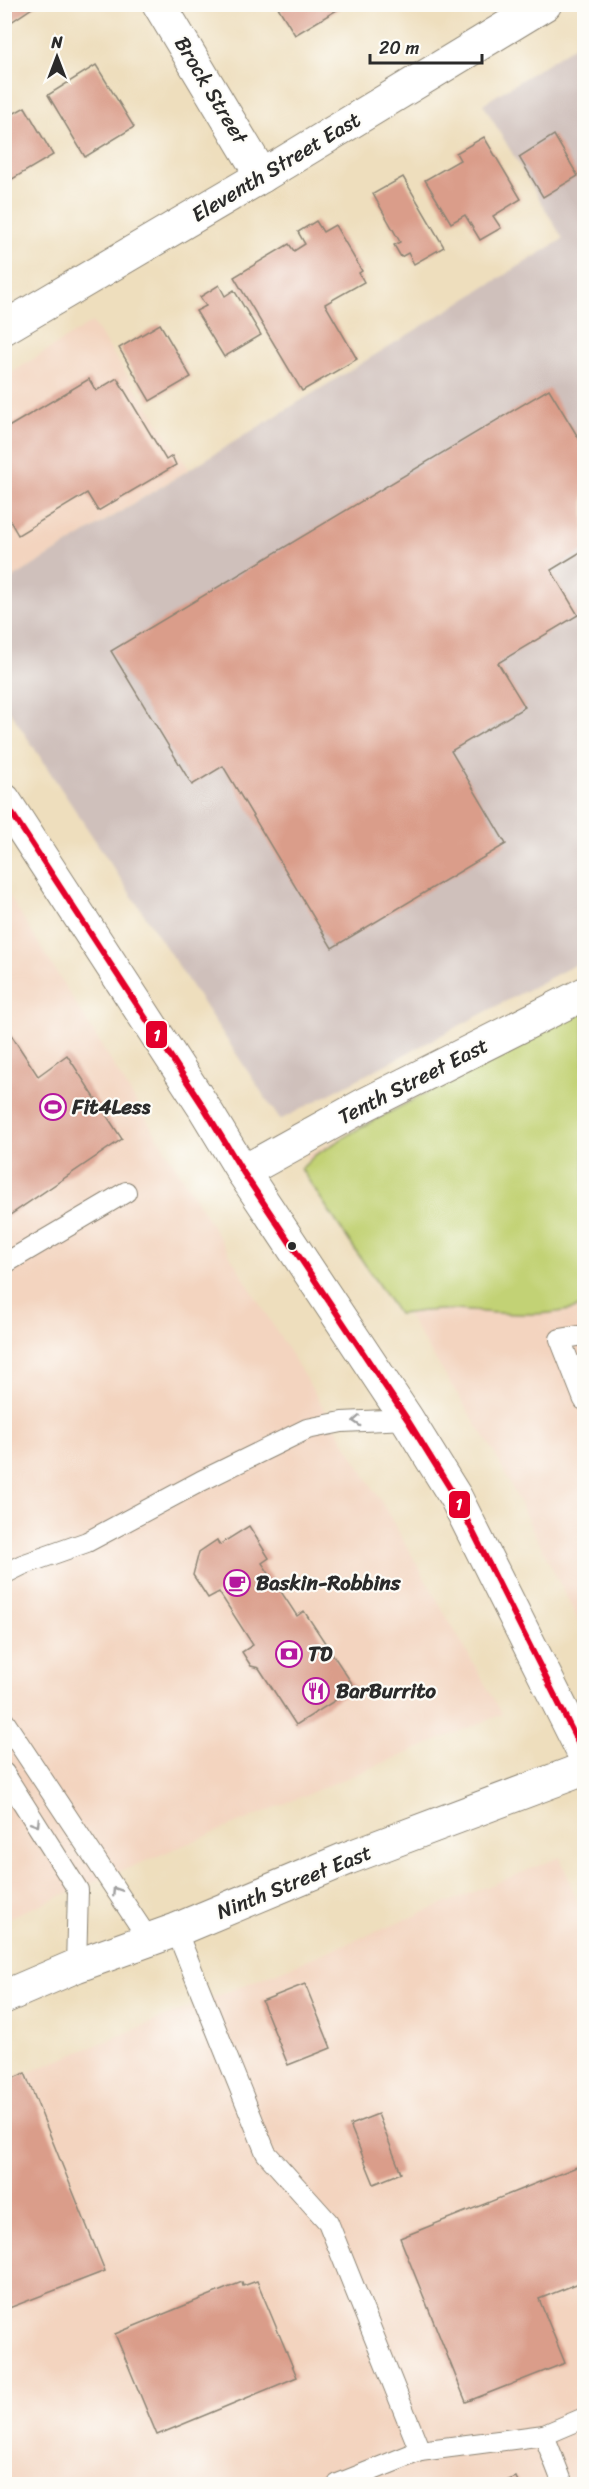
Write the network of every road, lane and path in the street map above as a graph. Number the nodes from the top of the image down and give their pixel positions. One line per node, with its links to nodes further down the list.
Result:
1 (159, 4): 3 (street, Brock Street)
2 (545, 4): 3 (street, Eleventh Street East)
3 (262, 176): 4 (street, Eleventh Street East)
4 (4, 328)
5 (4, 800): 7 (street)
6 (585, 994): 7 (street, Tenth Street East)
7 (243, 1172): 12 (street)
8 (126, 1192): 9 (lane)
9 (4, 1264)
10 (585, 1335): 11 (lane)
11 (585, 1400)
12 (407, 1419): 13 (lane, one-way to 13); 15 (street)
13 (4, 1574)
14 (4, 1721): 18 (lane, one-way to 14)
15 (585, 1754)
16 (585, 1769): 18 (street, Ninth Street East)
17 (4, 1773): 19 (lane, one-way to 19)
18 (162, 1935): 19 (street, Ninth Street East); 23 (lane)
19 (76, 1966): 20 (street, Ninth Street East)
20 (4, 1996)
21 (585, 2418): 22 (lane)
22 (544, 2435): 23 (lane); 25 (lane)
23 (420, 2451): 24 (lane)
24 (338, 2484)
25 (563, 2484)

